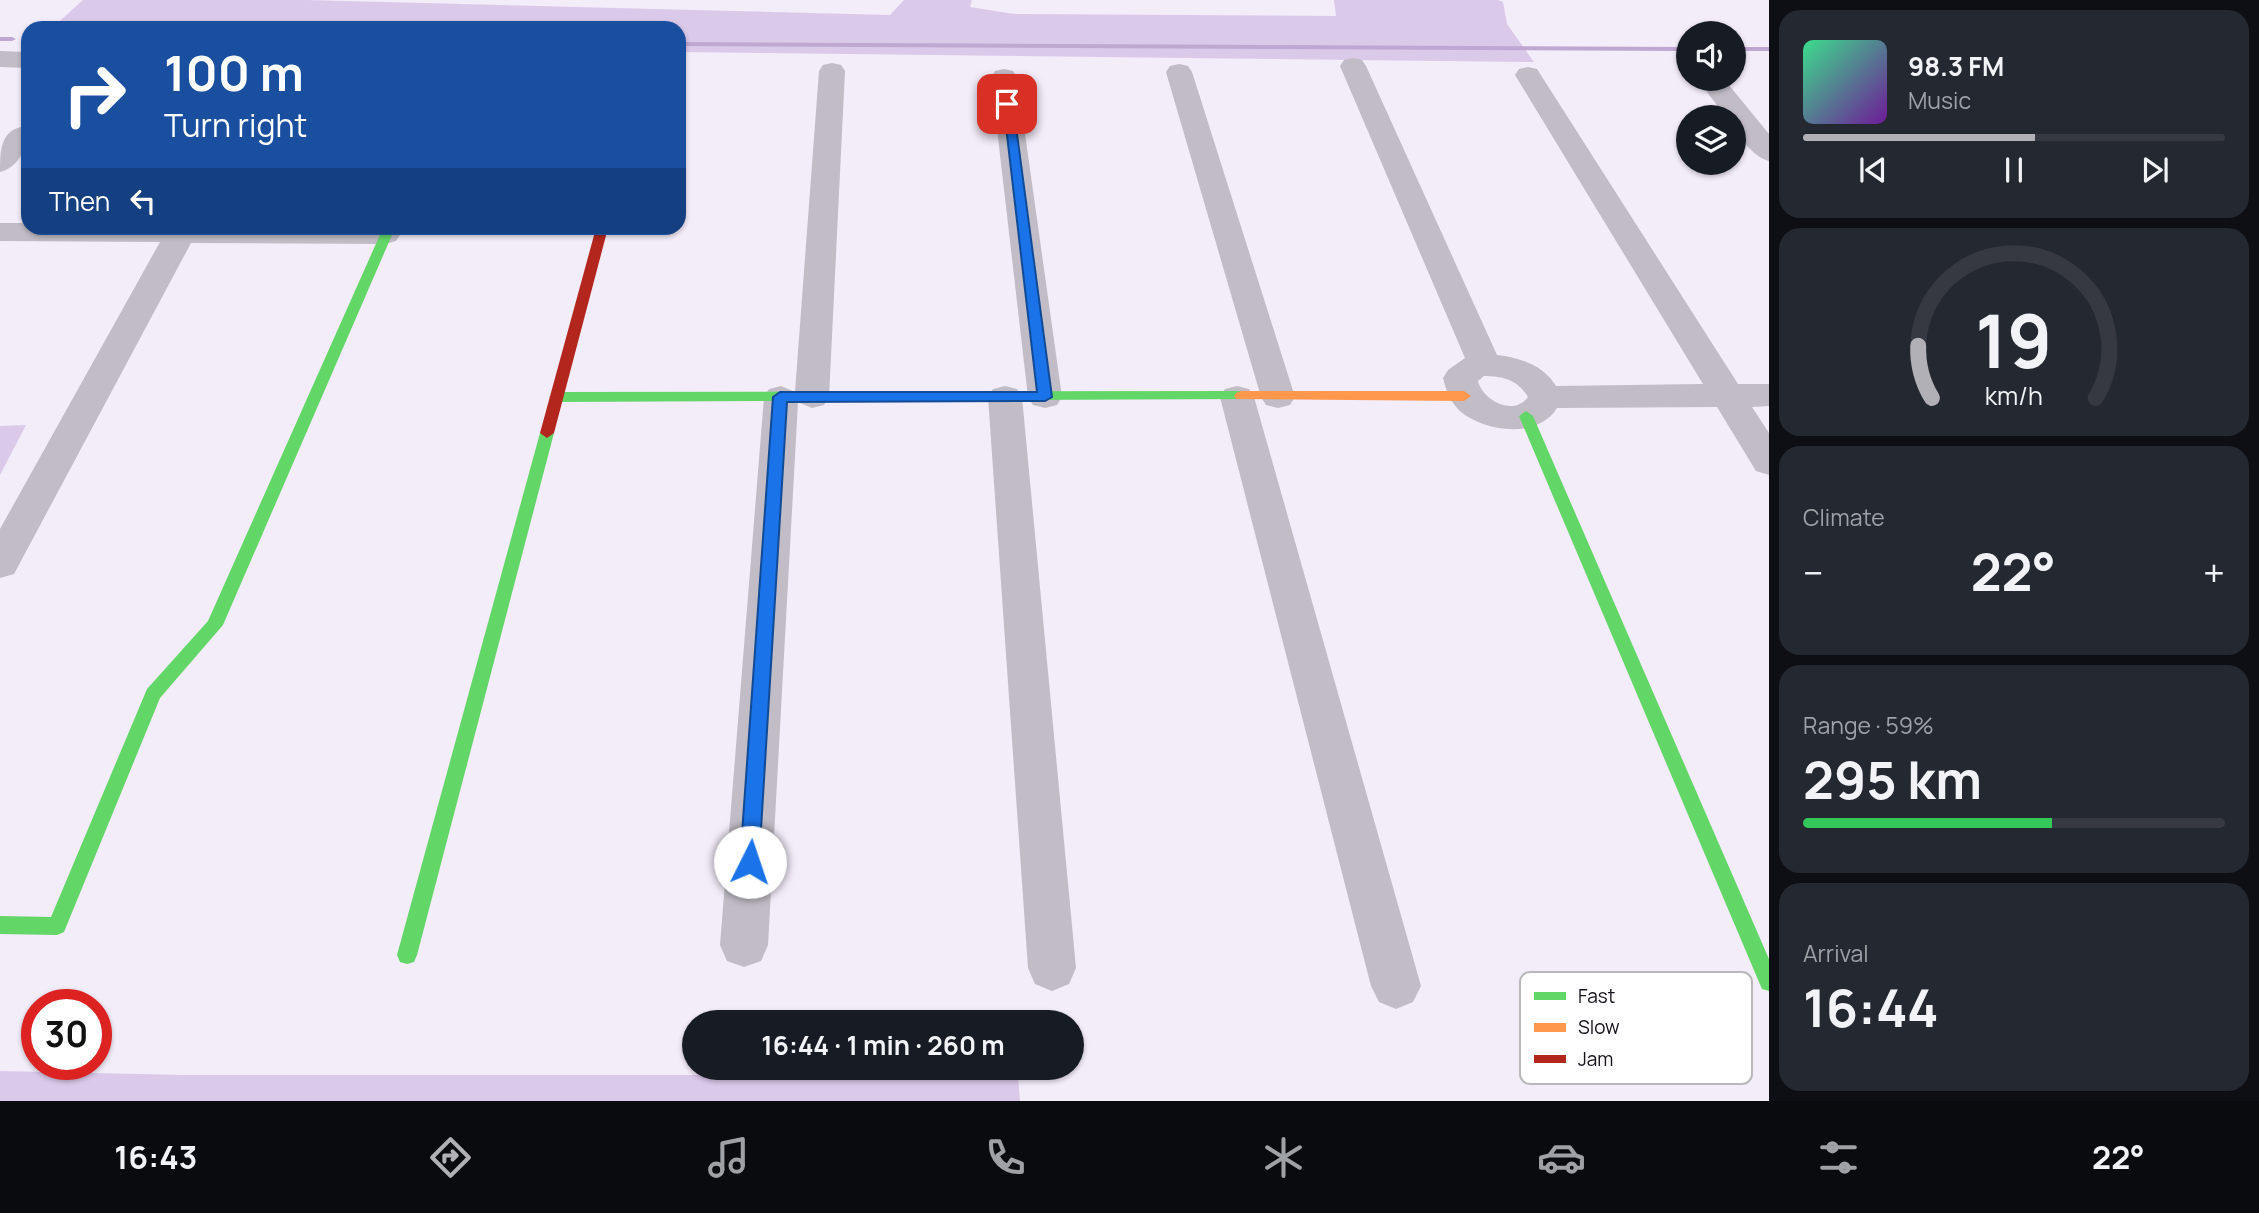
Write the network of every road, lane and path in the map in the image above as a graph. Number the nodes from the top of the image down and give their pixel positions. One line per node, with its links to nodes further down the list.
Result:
1 (0, 59): 2 (street)
2 (21, 60)
3 (1353, 66): 17 (street)
4 (832, 71): 22 (street)
5 (1179, 72): 24 (street)
6 (1528, 75): 18 (street)
7 (1004, 77): 23 (street)
8 (1720, 91): 10 (street)
9 (21, 135): 11 (street)
10 (1769, 152)
11 (0, 163)
12 (0, 232): 13 (street)
13 (21, 232)
14 (169, 235): 27 (street)
15 (385, 235): 28 (street)
16 (600, 235): 21 (street)
17 (1485, 365): 20 (street); 25 (street)
18 (1727, 395): 19 (street); 25 (street); 26 (street)
19 (1769, 395)
20 (1464, 396): 24 (street); 25 (street)
21 (556, 397): 22 (street); 30 (street)
22 (796, 397): 23 (street); 29 (street)
23 (1025, 397): 24 (street); 31 (street)
24 (1257, 397): 33 (street)
25 (1536, 407): 32 (street)
26 (1769, 462)
27 (0, 564)
28 (0, 925)
29 (744, 945)
30 (407, 954)
31 (1052, 968)
32 (1769, 982)
33 (1396, 986)

